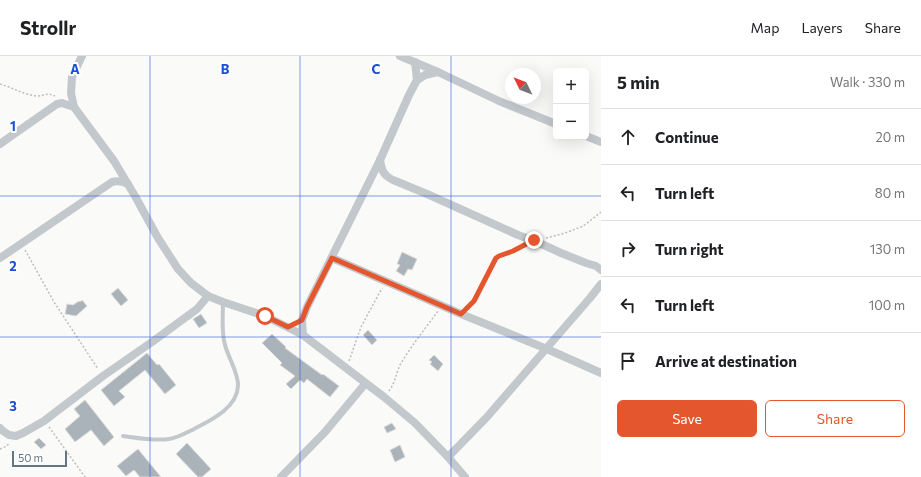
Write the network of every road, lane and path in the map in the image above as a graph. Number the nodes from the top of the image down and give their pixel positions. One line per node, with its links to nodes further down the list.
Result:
1 (82, 56): 8 (street)
2 (400, 56): 3 (street)
3 (411, 59): 4 (street); 5 (street)
4 (438, 72): 5 (street); 9 (street)
5 (417, 80): 13 (street)
6 (0, 84): 7 (path)
7 (57, 97)
8 (74, 107): 12 (street); 14 (street)
9 (553, 123)
10 (589, 137): 11 (street)
11 (601, 142)
12 (0, 144)
13 (380, 160): 16 (street); 19 (street)
14 (128, 184): 17 (street); 23 (street)
15 (601, 212): 16 (path)
16 (536, 241): 20 (street); 26 (path)
17 (22, 243): 18 (street); 33 (path)
18 (0, 258)
19 (332, 258): 21 (street); 27 (street)
20 (601, 270)
21 (386, 282): 25 (street); 31 (path)
22 (601, 284): 30 (street)
23 (208, 296): 24 (street); 33 (street)
24 (223, 302): 28 (street); 38 (lane)
25 (442, 306): 26 (street); 35 (path)
26 (461, 314): 30 (street)
27 (302, 320): 28 (street); 29 (street)
28 (288, 327): 29 (street)
29 (303, 335): 31 (street)
30 (547, 348): 32 (street); 39 (street)
31 (346, 369): 34 (street)
32 (601, 373)
33 (103, 376): 36 (street)
34 (365, 384): 35 (street); 41 (street)
35 (384, 397): 39 (street)
36 (44, 420): 37 (street); 40 (path)
37 (0, 428)
38 (123, 436)
39 (448, 457): 42 (street)
40 (85, 477)
41 (281, 477)
42 (465, 477)

